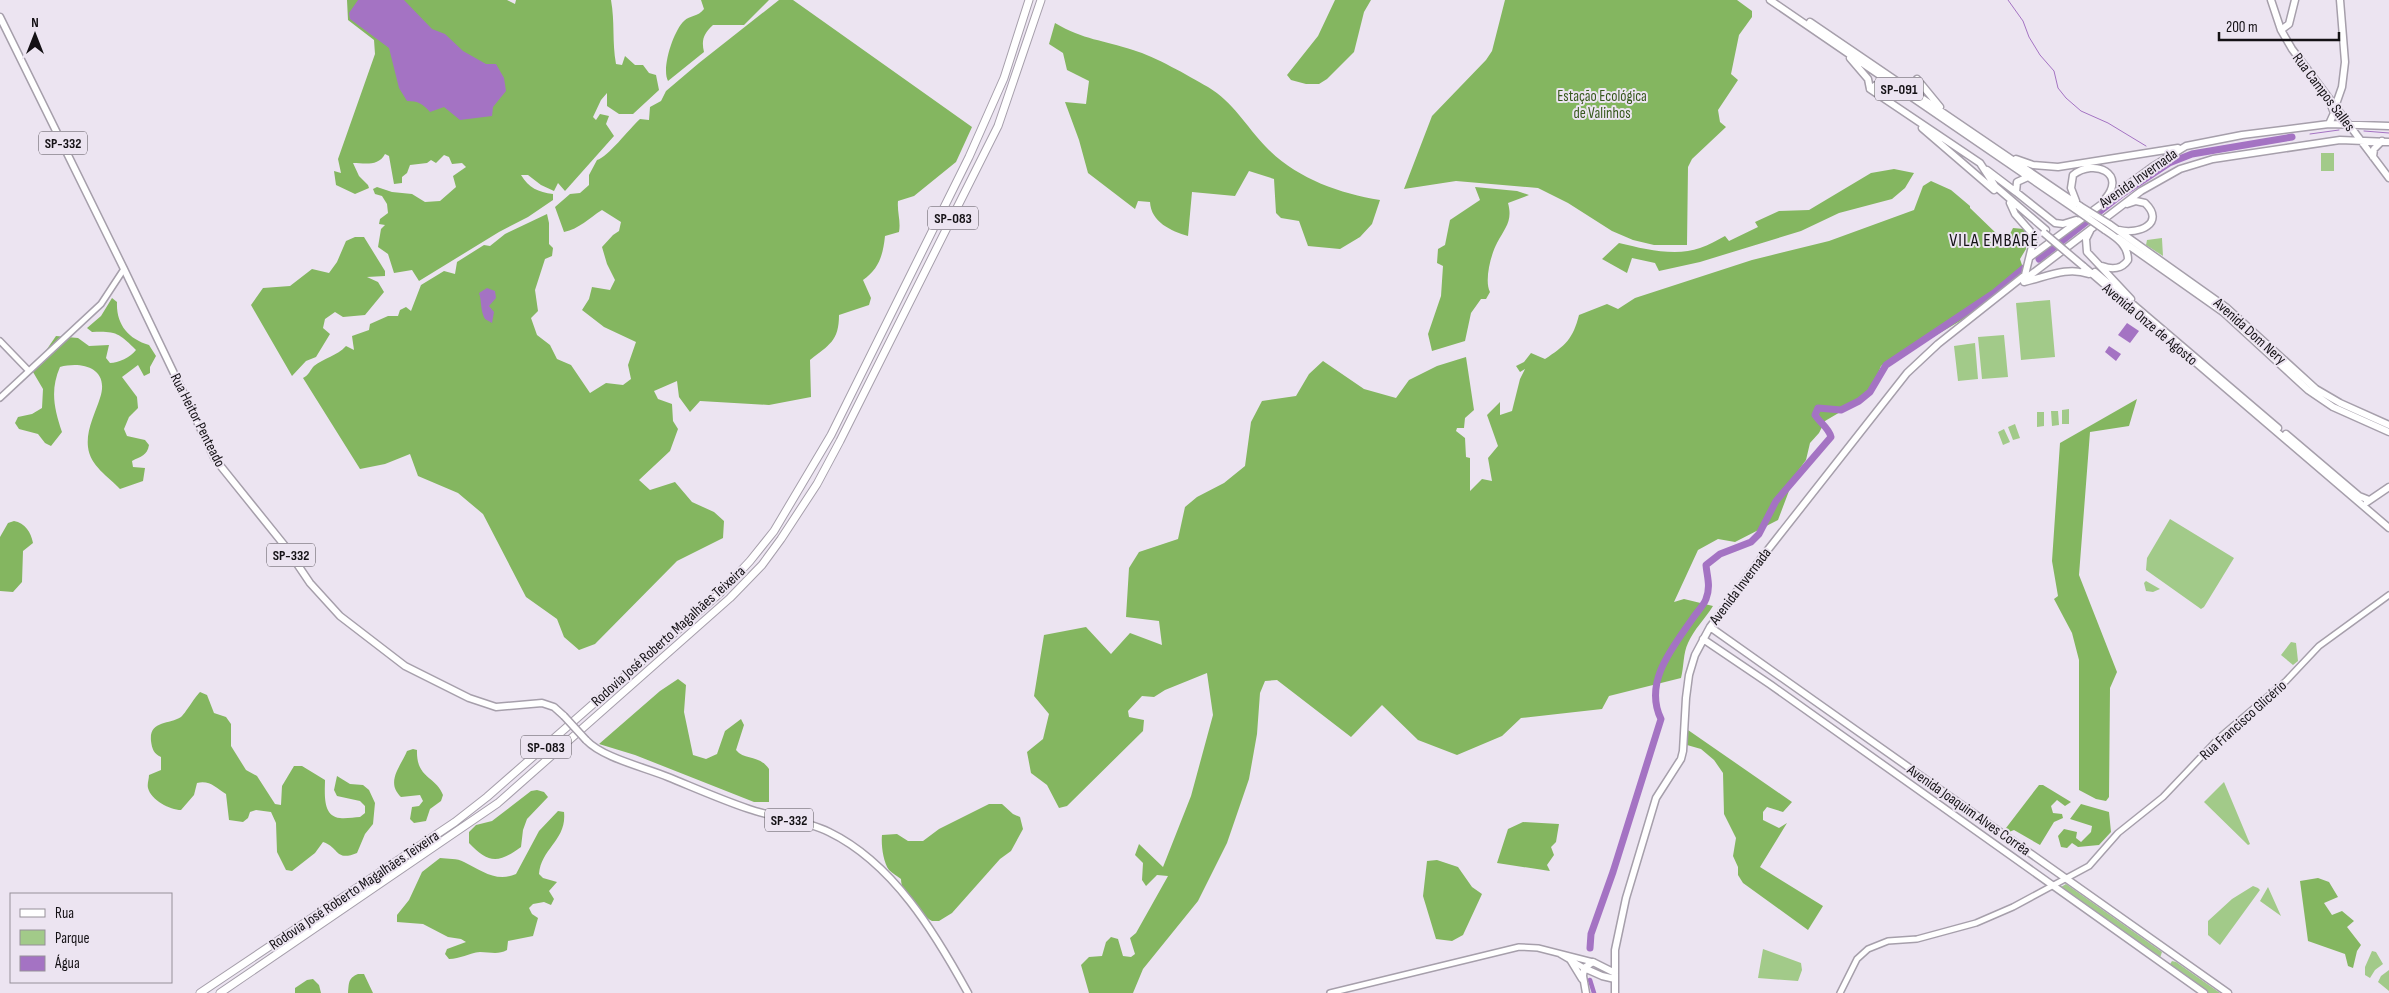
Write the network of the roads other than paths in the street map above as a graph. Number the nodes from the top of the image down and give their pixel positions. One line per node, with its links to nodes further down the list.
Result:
1 (1029, 0): 85 (highway, Rodovia José Roberto Magalhães Teixeira / SP-083)
2 (1041, 0): 86 (highway, Rodovia José Roberto Magalhães Teixeira / SP-083)
3 (1770, 0): 10 (main road, SP-091)
4 (1778, 0): 16 (main road, SP-091)
5 (2271, 0): 9 (main road, Rua Campos Salles)
6 (2295, 0): 9 (main road)
7 (2340, 0): 15 (main road)
8 (0, 17): 52 (main road, SP-332)
9 (2281, 30): 14 (main road, Rua Campos Salles)
10 (1844, 51): 12 (main road); 13 (main road, SP-091)
11 (1917, 78): 16 (main road)
12 (1870, 89): 13 (main road); 17 (main road, Avenida Onze de Agosto)
13 (1913, 98): 35 (main road, SP-091)
14 (2328, 100): 15 (main road, Rua Campos Salles); 19 (main road)
15 (2335, 107): 18 (main road, Rua Campos Salles)
16 (1949, 117): 28 (main road, SP-091)
17 (1912, 118): 21 (main road, Avenida Onze de Agosto); 22 (main road, Avenida Onze de Agosto)
18 (2346, 123): 19 (main road, Avenida Invernada); 20 (main road, Avenida Invernada); 24 (main road, Rua Campos Salles); 25 (main road)
19 (2329, 124): 30 (main road, Avenida Invernada)
20 (2389, 126)
21 (1933, 136): 22 (main road); 31 (main road, Avenida Onze de Agosto)
22 (1941, 136): 26 (main road, Avenida Onze de Agosto)
23 (2302, 138): 29 (main road)
24 (2359, 139): 25 (main road, Avenida Invernada); 27 (main road, Avenida Invernada); 32 (main road, Rua Campos Salles)
25 (2340, 140): 29 (main road, Avenida Invernada)
26 (1949, 141): 31 (main road); 33 (main road, Avenida Onze de Agosto)
27 (2385, 141): 32 (main road)
28 (1989, 144): 30 (main road); 39 (main road)
29 (2310, 144): 40 (main road, Avenida Invernada)
30 (2186, 146): 38 (main road, Avenida Invernada)
31 (1949, 150): 34 (main road, Avenida Onze de Agosto)
32 (2373, 157): 36 (main road, Rua Campos Salles)
33 (1986, 169): 34 (main road); 37 (main road); 42 (main road, Avenida Onze de Agosto)
34 (1978, 175): 41 (main road, Avenida Onze de Agosto)
35 (2028, 177): 37 (main road); 39 (main road)
36 (2389, 178)
37 (2016, 192): 43 (main road)
38 (2101, 204): 39 (main road); 43 (main road, Avenida Invernada)
39 (2078, 206): 44 (main road, bridge)
40 (2121, 206): 44 (main road); 45 (main road, Avenida Invernada)
41 (2017, 213): 42 (main road); 46 (main road, Avenida Onze de Agosto); 48 (main road)
42 (2027, 214): 46 (main road, Avenida Onze de Agosto)
43 (2081, 219): 48 (main road, Avenida Invernada)
44 (2110, 228): 47 (main road, Avenida Dom Nery); 61 (main road, Avenida Dom Nery)
45 (2090, 229): 49 (main road, Avenida Invernada); 50 (main road)
46 (2045, 231): 51 (main road, Avenida Onze de Agosto, bridge)
47 (2118, 238): 50 (main road); 62 (main road, Avenida Dom Nery)
48 (2029, 258): 49 (main road); 55 (main road, Avenida Invernada)
49 (2052, 259): 54 (main road, Avenida Invernada)
50 (2098, 264): 56 (main road)
51 (2084, 265): 53 (main road, Avenida Onze de Agosto); 56 (main road, Avenida Onze de Agosto)
52 (124, 269): 59 (street); 87 (main road, Rua Heitor Penteado / SP-332, bridge)
53 (2094, 276): 54 (main road); 56 (main road, Avenida Onze de Agosto)
54 (2020, 283): 55 (main road, Avenida Invernada)
55 (2011, 288): 68 (main road, Avenida Invernada)
56 (2116, 290): 57 (main road); 57 (main road, Avenida Onze de Agosto); 65 (main road, Avenida Onze de Agosto)
57 (2140, 309): 64 (main road, Avenida Onze de Agosto)
58 (0, 341): 59 (street)
59 (29, 371): 60 (street)
60 (0, 398)
61 (2389, 425)
62 (2389, 432)
63 (2389, 487): 64 (main road)
64 (2369, 500): 65 (main road)
65 (2362, 505): 66 (main road, Avenida Onze de Agosto)
66 (2389, 528)
67 (2389, 595): 74 (street, Rua Francisco Glicério)
68 (1710, 627): 69 (main road, Avenida Invernada); 70 (main road, Avenida Joaquim Alves Corrêa)
69 (1703, 639): 71 (main road, Avenida Joaquim Alves Corrêa); 82 (main road, Avenida Invernada)
70 (1926, 780): 71 (main road); 72 (main road, Avenida Joaquim Alves Corrêa)
71 (1917, 789): 73 (main road, Avenida Joaquim Alves Corrêa)
72 (1958, 802): 73 (main road); 75 (main road, Avenida Joaquim Alves Corrêa)
73 (1952, 814): 77 (main road, Avenida Joaquim Alves Corrêa)
74 (2080, 872): 75 (street, Rua Francisco Glicério); 76 (street, Rua Francisco Glicério)
75 (2065, 880): 76 (main road, Avenida Joaquim Alves Corrêa); 77 (street, Rua Francisco Glicério)
76 (2075, 886): 92 (main road, Avenida Joaquim Alves Corrêa)
77 (2052, 887): 90 (street, Rua Francisco Glicério); 91 (main road, Avenida Joaquim Alves Corrêa)
78 (1560, 954): 79 (street); 80 (street); 88 (street)
79 (1571, 961): 81 (street); 83 (main road)
80 (1592, 962): 81 (main road); 82 (main road)
81 (1584, 968): 82 (main road); 83 (main road)
82 (1617, 973): 84 (main road, Avenida Invernada)
83 (1583, 980): 89 (main road)
84 (1615, 990)
85 (200, 993)
86 (220, 993)
87 (968, 993)
88 (1330, 993)
89 (1586, 993)
90 (1840, 993)
91 (2204, 993)
92 (2228, 993)

